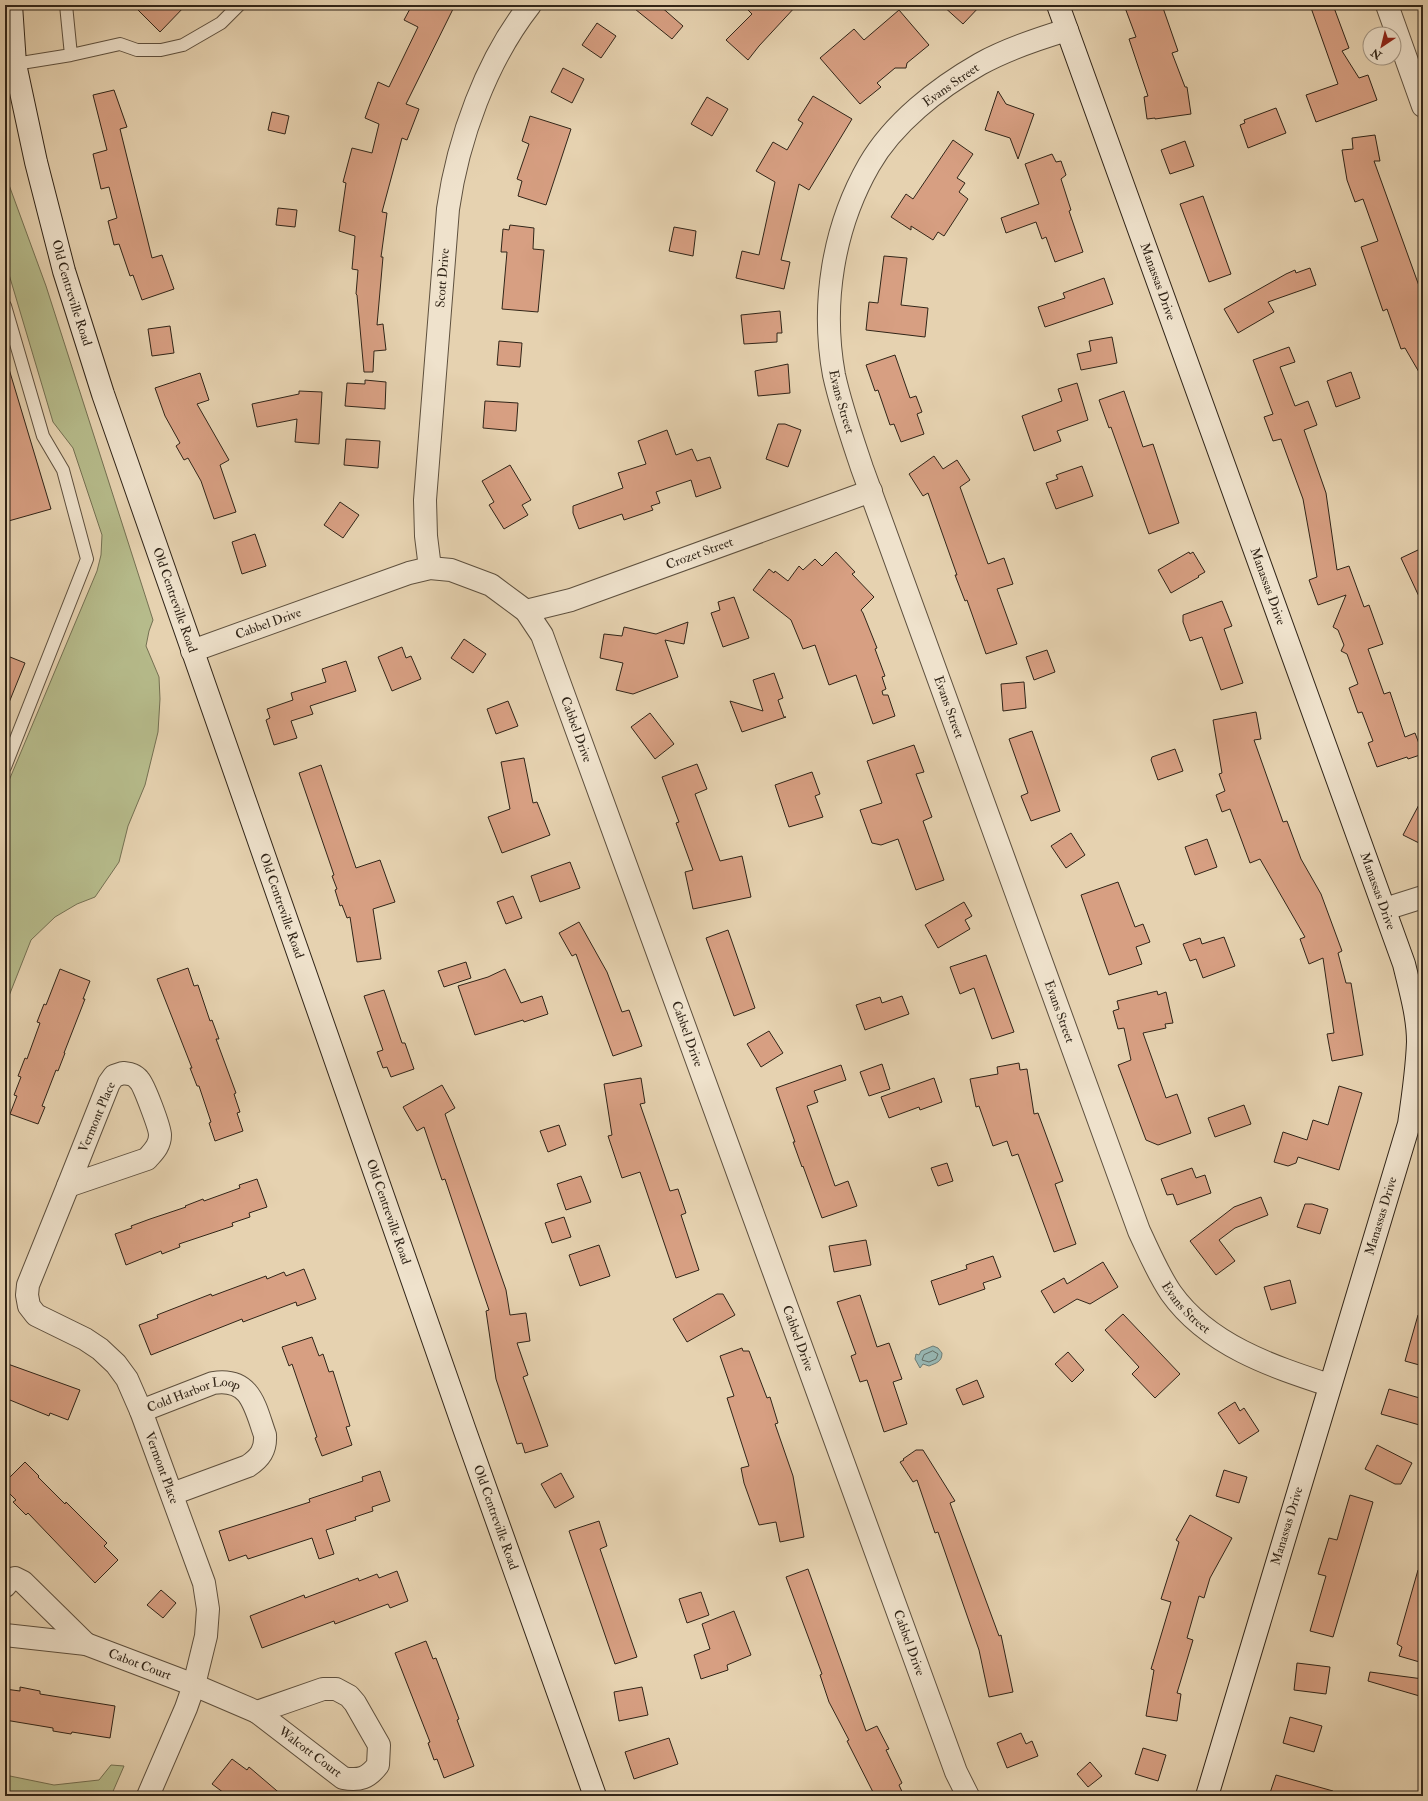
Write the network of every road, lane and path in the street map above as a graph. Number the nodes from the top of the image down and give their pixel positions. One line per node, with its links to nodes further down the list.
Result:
1 (10, 5): 9 (street, Old Centreville Road)
2 (66, 5): 8 (lane)
3 (239, 5): 8 (lane)
4 (530, 5): 13 (street, Scott Drive)
5 (1058, 5): 7 (street, Manassas Drive)
6 (1387, 5): 10 (street)
7 (1066, 30): 12 (street, Evans Street); 18 (street, Manassas Drive)
8 (71, 55): 9 (lane)
9 (15, 64): 15 (street, Old Centreville Road)
10 (1423, 106)
11 (5, 306): 16 (lane)
12 (871, 491): 14 (street, Crozet Street); 20 (street, Evans Street)
13 (430, 568): 14 (street, Cabbel Drive); 15 (street, Cabbel Drive)
14 (526, 611): 30 (street, Cabbel Drive)
15 (192, 652): 29 (street, Old Centreville Road)
16 (5, 766)
17 (1423, 896): 18 (street)
18 (1385, 909): 20 (street, Manassas Drive)
19 (68, 1186): 19 (street, Vermont Place); 21 (street, Vermont Place)
20 (1330, 1385): 31 (street, Manassas Drive)
21 (141, 1411): 22 (street, Vermont Place); 22 (street, Cold Harbor Loop)
22 (172, 1494): 26 (street, Vermont Place)
23 (5, 1586): 25 (street, Cabot Court)
24 (5, 1635): 25 (street, Cabot Court)
25 (86, 1644): 26 (street, Cabot Court)
26 (194, 1685): 27 (street, Walcott Court); 28 (street, Vermont Place)
27 (257, 1712): 27 (street, Walcott Court)
28 (148, 1796)
29 (595, 1796)
30 (968, 1796)
31 (1207, 1796)

